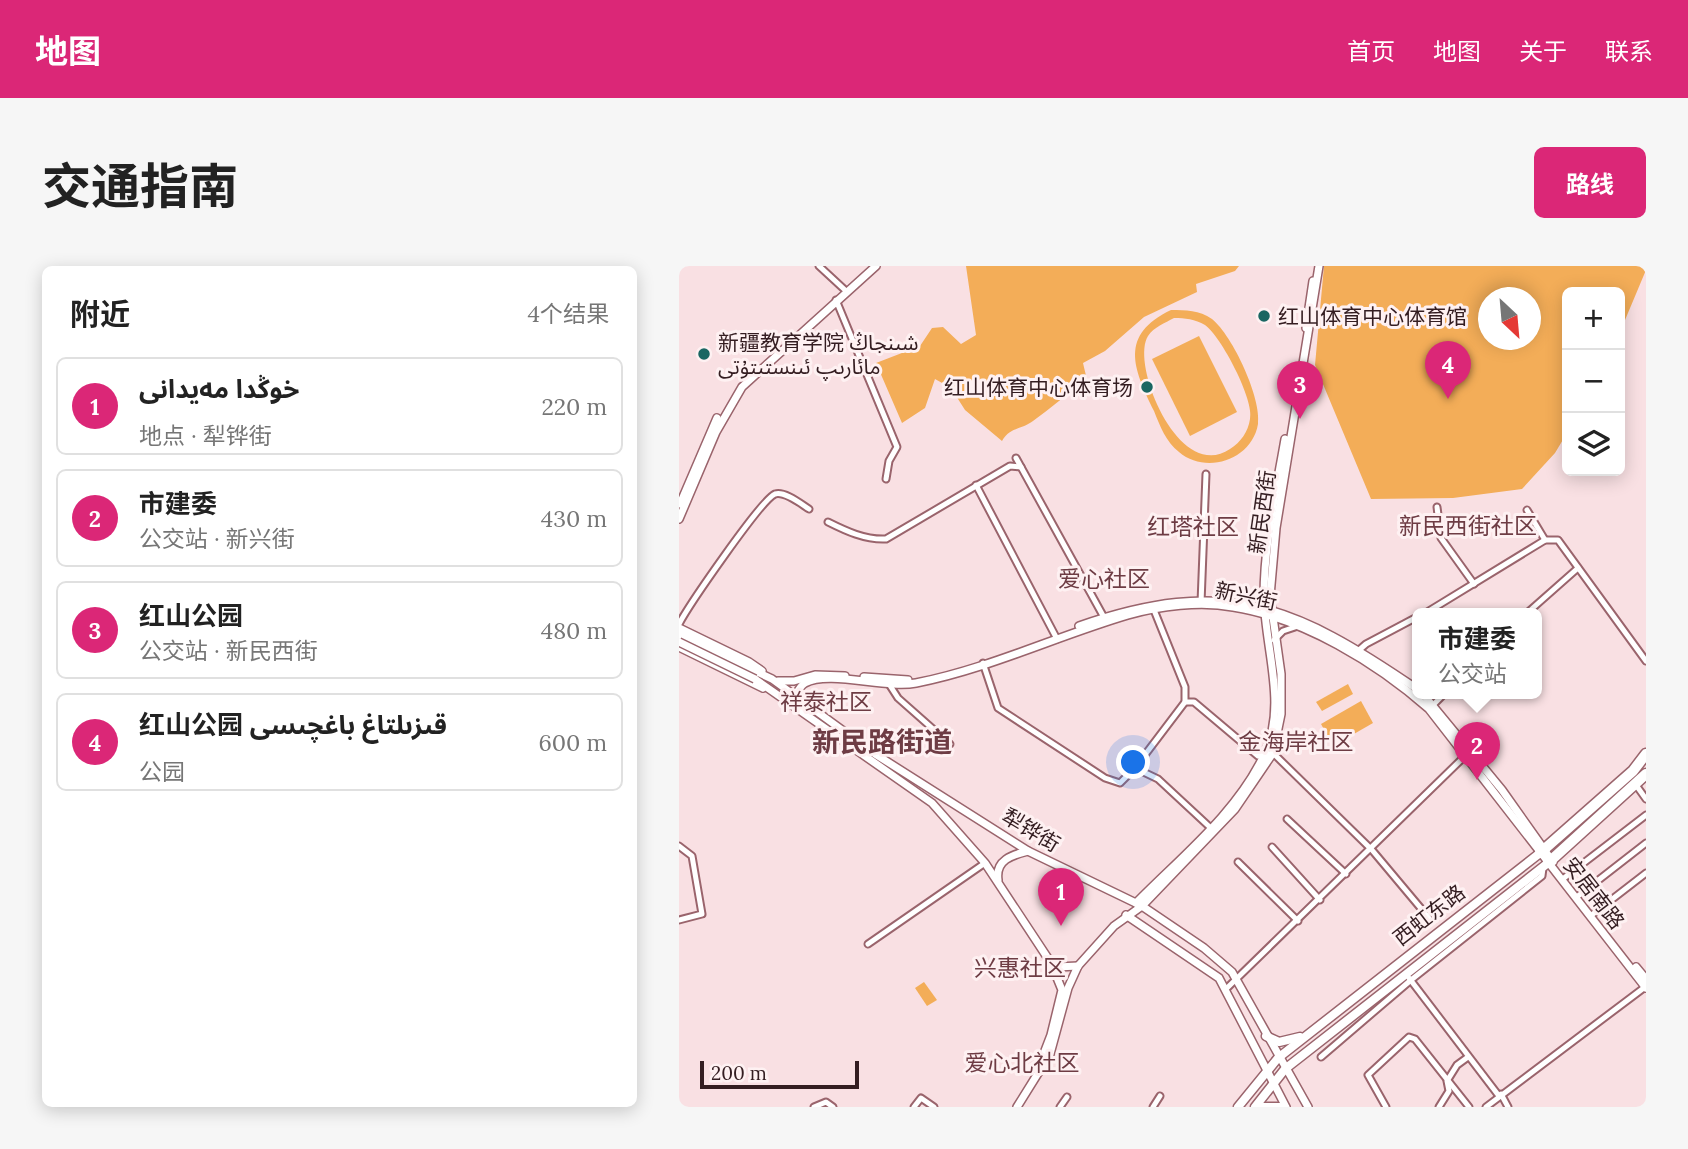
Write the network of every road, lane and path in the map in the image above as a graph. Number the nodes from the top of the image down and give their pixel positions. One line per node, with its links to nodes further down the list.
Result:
1 (820, 266): 4 (street)
2 (874, 266): 4 (main road); 5 (main road)
3 (1316, 266): 24 (main road, 新民西街)
4 (845, 290): 5 (main road)
5 (836, 300): 9 (street); 11 (main road); 15 (main road)
6 (1016, 458): 7 (street)
7 (1021, 467): 10 (street); 25 (street)
8 (1206, 474): 20 (street)
9 (886, 479)
10 (976, 485): 16 (street); 30 (street)
11 (679, 507)
12 (1437, 507): 19 (street)
13 (809, 509): 27 (street)
14 (1527, 510): 17 (street)
15 (679, 519)
16 (828, 522)
17 (1545, 540): 18 (street); 19 (street)
18 (1578, 568): 22 (street); 34 (street)
19 (1474, 584): 21 (street)
20 (1201, 602): 23 (main road, 新兴街); 24 (main road, 新兴街); 25 (main road, 新兴街)
21 (1434, 608)
22 (1533, 608)
23 (1154, 610): 25 (main road, 新兴街); 46 (street)
24 (1268, 612): 28 (main road, 新兴街); 31 (main road, 新民西街); 33 (main road, 新兴街); 50 (main road, 新民西街)
25 (1105, 620): 30 (main road, 新兴街)
26 (1412, 620): 33 (street)
27 (679, 626): 37 (main road)
28 (1296, 627): 31 (street); 41 (main road, 新兴街)
29 (679, 635): 36 (main road)
30 (1056, 636): 35 (main road, 新兴街); 37 (main road, 新兴街)
31 (1275, 640): 50 (main road, 新民西街)
32 (679, 645): 36 (main road, bridge); 40 (main road)
33 (1358, 651): 39 (main road, 新兴街)
34 (1646, 661)
35 (983, 663): 38 (main road, 新兴街); 53 (street)
36 (757, 677): 37 (main road, 犁铧街); 40 (main road)
37 (772, 679): 42 (main road, 犁铧街)
38 (889, 684): 42 (main road, 新兴街); 49 (street)
39 (1412, 686)
40 (774, 692): 47 (main road)
41 (1412, 694)
42 (796, 696): 47 (main road, 新兴街); 65 (main road, 犁铧街)
43 (1418, 699): 52 (main road, 新兴街)
44 (1428, 699): 48 (main road)
45 (1439, 699): 48 (street)
46 (1185, 702): 50 (street); 53 (street)
47 (790, 704): 67 (main road)
48 (1433, 705): 64 (main road)
49 (950, 744)
50 (1269, 753): 59 (main road, 新民西街); 63 (street)
51 (1646, 754): 64 (highway, 西虹东路)
52 (1466, 755): 63 (street); 64 (main road, 新兴街)
53 (1135, 768): 59 (street)
54 (1646, 774): 55 (highway, 西虹东路)
55 (1636, 785): 56 (street); 68 (highway, 西虹东路)
56 (1646, 799)
57 (1646, 815): 71 (street)
58 (1287, 819): 70 (street)
59 (1212, 829): 75 (main road, 新民西街)
60 (1646, 844): 73 (street)
61 (679, 846): 79 (street)
62 (1272, 847): 74 (street)
63 (1372, 850): 70 (street); 78 (street)
64 (1543, 850): 68 (main road, 安居南路); 89 (main road, 西虹东路)
65 (1028, 851): 72 (main road); 75 (main road, 犁铧街)
66 (1238, 862): 80 (street)
67 (985, 863): 72 (main road); 81 (street)
68 (1548, 863): 71 (main road, 安居南路); 84 (main road, 西虹东路); 87 (main road, 安居南路)
69 (1646, 873): 76 (street)
70 (1346, 874): 74 (street)
71 (1564, 878): 73 (main road, 安居南路)
72 (998, 882): 82 (main road)
73 (1578, 896): 76 (main road, 安居南路)
74 (1320, 900): 80 (street)
75 (1139, 905): 77 (main road, 新民西街); 85 (main road, 犁铧街)
76 (1593, 914): 86 (main road, 安居南路)
77 (1126, 915): 83 (main road, 新民西街); 88 (main road)
78 (1429, 918)
79 (679, 919)
80 (1298, 921): 85 (street)
81 (868, 944)
82 (1051, 962): 83 (main road); 105 (main road)
83 (1078, 966): 105 (main road)
84 (1408, 976): 91 (street); 92 (street); 94 (main road, 西虹东路)
85 (1237, 979): 88 (street); 90 (main road, 犁铧街)
86 (1646, 979)
87 (1646, 987): 98 (street)
88 (1226, 989): 95 (main road)
89 (1310, 1034): 90 (main road); 93 (main road, 西虹东路)
90 (1266, 1036): 93 (main road, 犁铧街)
91 (1468, 1056): 96 (street); 98 (street)
92 (1321, 1057)
93 (1279, 1058): 94 (main road, 犁铧街); 95 (main road, 西虹东路)
94 (1285, 1069): 97 (main road, 西虹东路); 113 (main road, 犁铧街)
95 (1267, 1070): 97 (main road); 108 (main road, 西虹东路)
96 (1447, 1081): 114 (street); 115 (street); 116 (street)
97 (1273, 1083): 109 (main road, 西虹东路); 112 (main road)
98 (1500, 1095): 117 (street); 118 (street)
99 (1160, 1096): 107 (street)
100 (1067, 1097): 106 (street)
101 (814, 1107): 102 (street)
102 (833, 1107)
103 (914, 1107): 104 (street)
104 (935, 1107)
105 (1015, 1107)
106 (1060, 1107)
107 (1153, 1107)
108 (1238, 1107)
109 (1255, 1107)
110 (1263, 1107): 111 (main road)
111 (1280, 1107)
112 (1286, 1107)
113 (1308, 1107)
114 (1386, 1107)
115 (1440, 1107)
116 (1469, 1107)
117 (1486, 1107)
118 (1508, 1107)

